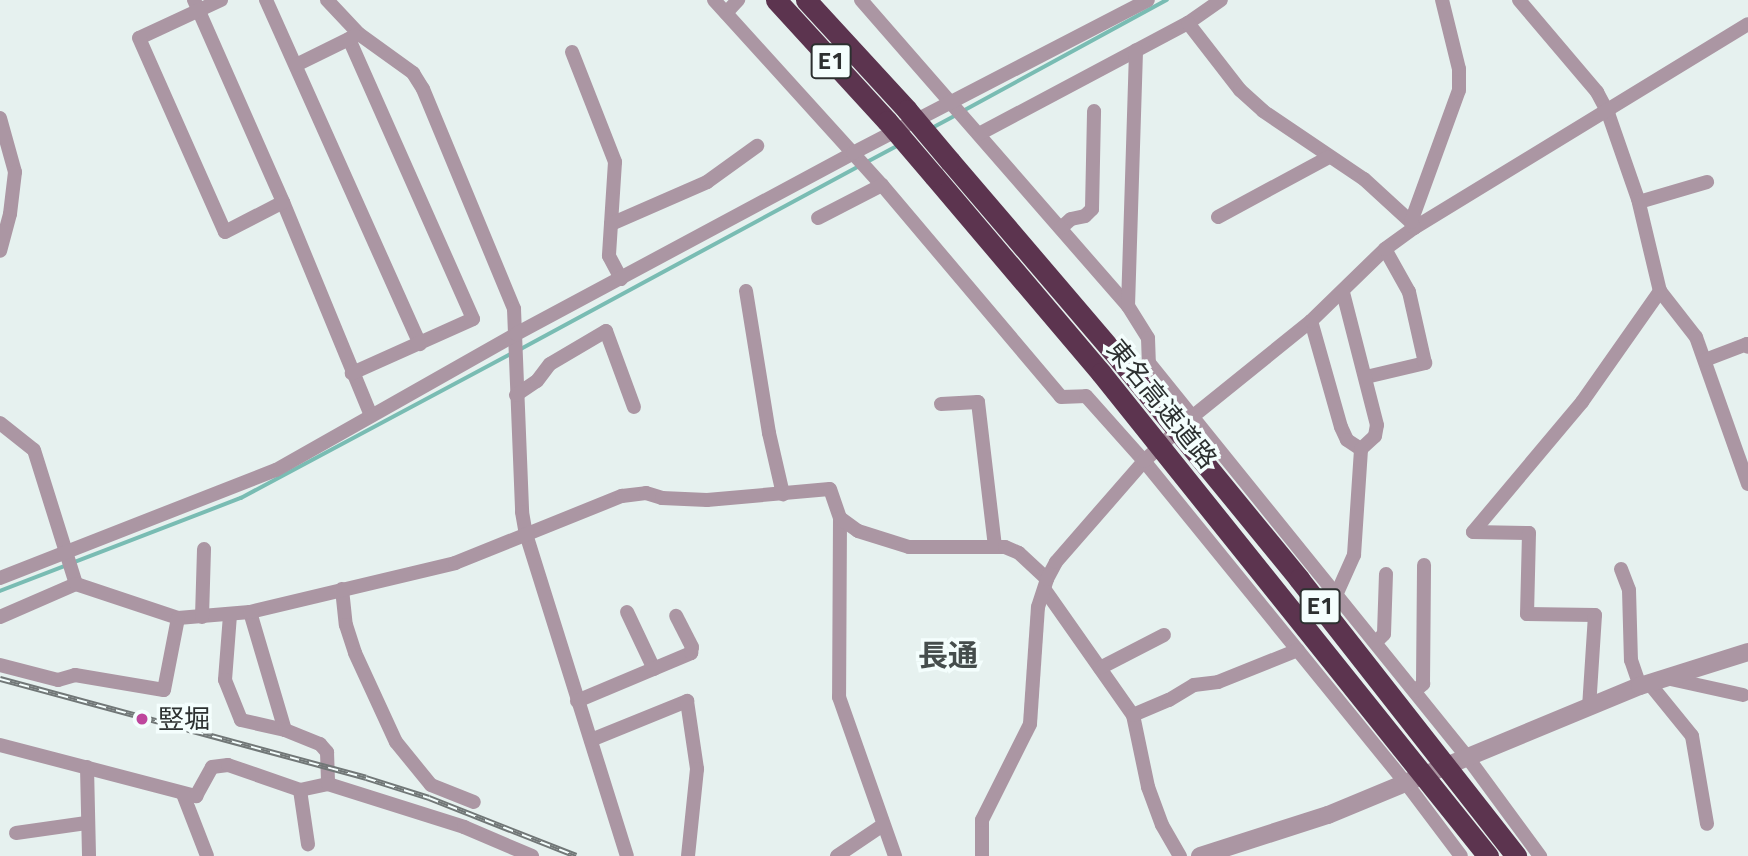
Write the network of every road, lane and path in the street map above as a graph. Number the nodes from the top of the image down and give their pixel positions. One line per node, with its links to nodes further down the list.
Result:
1 (221, 0): 13 (street)
2 (266, 0): 20 (street)
3 (327, 0): 17 (street)
4 (714, 0): 14 (street)
5 (738, 0): 14 (street)
6 (776, 0): 122 (highway, 東名高速道路 / E1, bridge)
7 (806, 0): 123 (highway, 東名高速道路 / E1, bridge)
8 (861, 0): 21 (street)
9 (1148, 0): 21 (street)
10 (1221, 0): 15 (street)
11 (1519, 0): 23 (street)
12 (1447, 2): 36 (street)
13 (197, 5): 31 (street); 31 (street)
14 (726, 13): 27 (street)
15 (1188, 23): 18 (street); 28 (street)
16 (1748, 24): 23 (street)
17 (354, 36): 20 (street); 46 (street); 47 (street)
18 (1136, 50): 25 (street); 44 (street)
19 (572, 52): 35 (street)
20 (296, 65): 47 (street)
21 (952, 102): 25 (street); 27 (street)
22 (1094, 111): 37 (street)
23 (1608, 113): 32 (street); 36 (street)
24 (0, 118): 39 (street)
25 (979, 134): 37 (street)
26 (757, 146): 35 (street)
27 (853, 153): 30 (street); 40 (street)
28 (1329, 157): 33 (street); 36 (street)
29 (1707, 181): 32 (street)
30 (882, 185): 34 (street); 59 (street)
31 (283, 202): 50 (street)
32 (1639, 202): 42 (street)
33 (1218, 217)
34 (818, 218)
35 (611, 224): 40 (street)
36 (1412, 225): 38 (street)
37 (1061, 228): 44 (street)
38 (1385, 249): 43 (street); 51 (street)
39 (0, 251)
40 (621, 279): 46 (street)
41 (746, 291): 61 (street)
42 (1660, 291): 49 (street); 93 (street)
43 (1343, 293): 45 (street); 51 (street)
44 (1128, 306): 56 (street)
45 (1311, 321): 56 (street); 58 (street)
46 (516, 334): 52 (street); 55 (street)
47 (420, 344): 50 (street)
48 (1748, 347): 49 (street)
49 (1705, 360): 60 (street)
50 (352, 373): 55 (street)
51 (1366, 377): 58 (street)
52 (516, 395): 54 (street); 63 (street)
53 (941, 404): 64 (street)
54 (634, 407)
55 (371, 416): 66 (street)
56 (1192, 417): 59 (street); 74 (street)
57 (0, 423): 66 (street)
58 (1361, 449): 74 (street)
59 (1144, 461): 72 (street); 84 (street)
60 (1748, 484)
61 (783, 494): 62 (street); 63 (street)
62 (840, 518): 64 (street); 107 (street)
63 (526, 534): 73 (street); 92 (street)
64 (995, 547): 72 (street)
65 (204, 549): 80 (street)
66 (65, 554): 70 (street); 71 (street)
67 (1424, 565): 90 (street)
68 (1621, 569): 89 (street)
69 (1386, 574): 83 (street)
70 (0, 578)
71 (76, 584): 79 (street); 81 (street)
72 (1046, 585): 87 (street); 119 (street)
73 (342, 589): 75 (street); 104 (street)
74 (1337, 593): 83 (street)
75 (250, 612): 77 (street); 95 (street)
76 (627, 612): 88 (street)
77 (230, 615): 80 (street); 95 (street)
78 (676, 616): 88 (street)
79 (0, 617)
80 (202, 617): 81 (street)
81 (178, 618): 86 (street)
82 (1164, 635): 87 (street)
83 (1376, 642): 90 (street)
84 (1298, 650): 94 (street); 100 (street)
85 (1748, 652): 89 (street)
86 (0, 665)
87 (1100, 668): 94 (street)
88 (654, 669): 92 (street)
89 (1651, 682): 91 (street); 93 (street); 106 (street)
90 (1415, 691): 98 (street)
91 (1743, 695)
92 (577, 701): 96 (street)
93 (1589, 707): 98 (street)
94 (1133, 715): 120 (street)
95 (285, 730): 101 (street)
96 (591, 740): 115 (street); 116 (street)
97 (0, 745): 99 (street)
98 (1468, 758): 100 (street); 124 (street)
99 (87, 767): 103 (street); 105 (street)
100 (1406, 783): 111 (street); 121 (street)
101 (328, 784): 102 (street); 110 (street)
102 (300, 790): 103 (street); 109 (street)
103 (183, 794): 113 (street)
104 (474, 802)
105 (86, 823): 108 (street); 112 (street)
106 (1707, 824)
107 (883, 825): 117 (street); 118 (street)
108 (16, 833)
109 (309, 844)
110 (509, 851): 114 (street)
111 (1208, 855)
112 (89, 856)
113 (207, 856)
114 (532, 856)
115 (627, 856)
116 (688, 856)
117 (837, 856)
118 (895, 856)
119 (982, 856)
120 (1180, 856)
121 (1461, 856)
122 (1488, 856)
123 (1516, 856)
124 (1540, 856)

